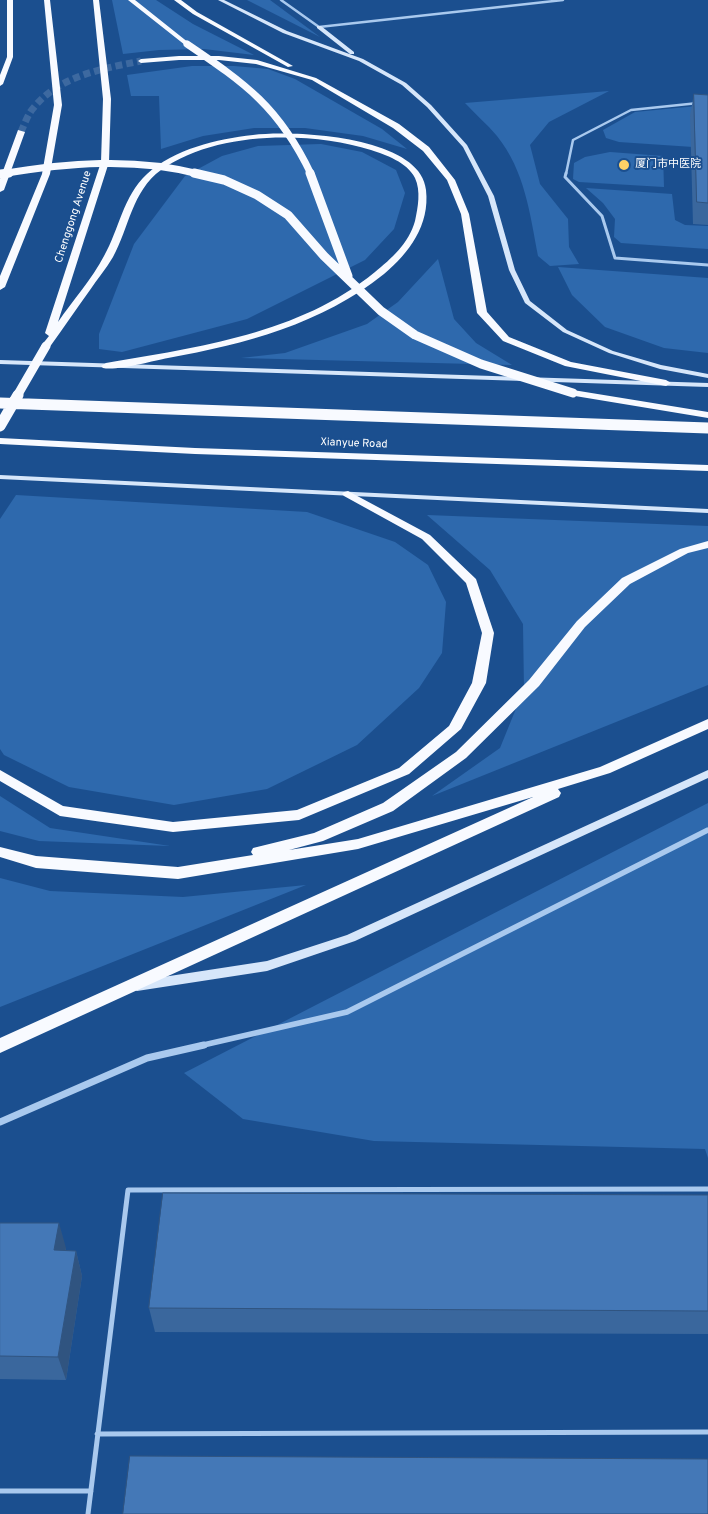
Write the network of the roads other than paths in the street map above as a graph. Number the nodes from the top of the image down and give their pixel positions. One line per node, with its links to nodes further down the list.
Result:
1 (10, 0): 13 (highway)
2 (46, 0): 20 (highway)
3 (96, 0): 21 (highway, Chenggong Avenue)
4 (132, 0): 19 (highway, bridge)
5 (177, 0): 12 (highway)
6 (220, 0): 10 (main road)
7 (280, 0): 9 (street)
8 (562, 0): 9 (street)
9 (319, 27): 10 (main road)
10 (361, 60): 24 (main road)
11 (141, 61): 12 (highway)
12 (314, 79): 25 (highway)
13 (0, 84)
14 (708, 102): 18 (street)
15 (21, 132): 17 (highway)
16 (0, 174): 19 (highway, bridge)
17 (0, 190)
18 (708, 265)
19 (350, 281): 28 (highway, bridge)
20 (0, 288)
21 (46, 346): 23 (highway); 29 (highway, Chenggong Avenue, bridge)
22 (0, 362): 23 (main road)
23 (106, 366): 25 (main road)
24 (708, 376)
25 (666, 383): 26 (main road)
26 (708, 385)
27 (0, 404): 30 (highway, bridge)
28 (708, 415)
29 (0, 426)
30 (708, 428)
31 (0, 441): 32 (highway, Xianyue Road)
32 (708, 468)
33 (0, 477): 34 (main road)
34 (348, 494): 35 (main road); 40 (highway)
35 (708, 511)
36 (708, 544): 43 (highway)
37 (708, 724): 38 (highway)
38 (605, 770): 43 (highway); 44 (highway)
39 (708, 774): 44 (main road)
40 (0, 775)
41 (708, 830): 46 (street)
42 (0, 852): 43 (highway)
43 (178, 873)
44 (121, 989): 45 (highway)
45 (0, 1046)
46 (0, 1122)
47 (708, 1188): 49 (lane)
48 (708, 1432): 49 (lane)
49 (97, 1434): 50 (lane)
50 (91, 1490): 51 (lane); 52 (lane)
51 (0, 1491)
52 (88, 1514)

